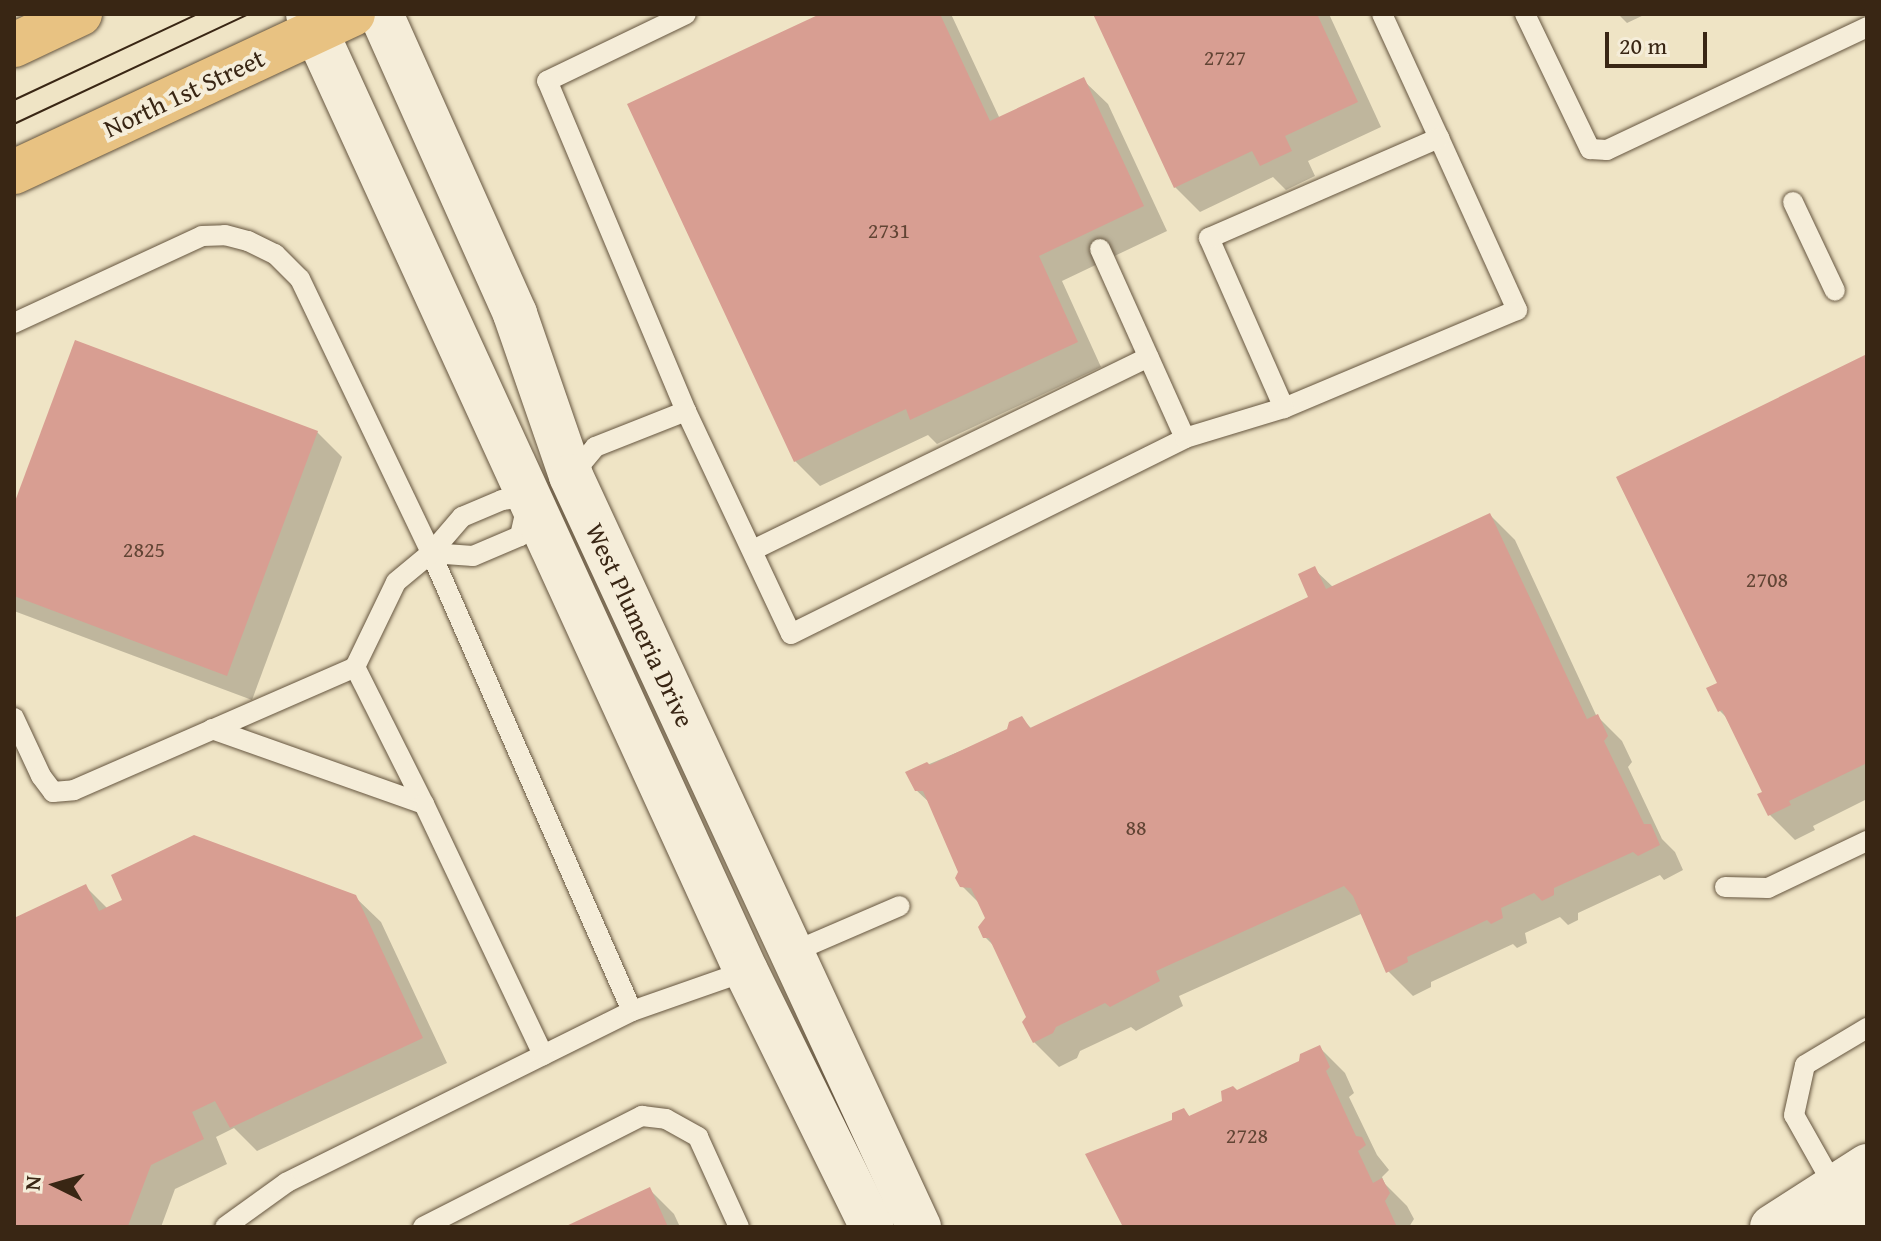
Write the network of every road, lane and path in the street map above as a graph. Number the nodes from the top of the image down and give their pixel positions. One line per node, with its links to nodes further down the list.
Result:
1 (80, 14): 8 (main road)
2 (381, 14): 19 (street, West Plumeria Drive)
3 (686, 14): 17 (lane)
4 (1382, 14): 9 (lane)
5 (1525, 14): 7 (lane)
6 (326, 20): 10 (main road, North 1st Street); 20 (street, West Plumeria Drive)
7 (1867, 27)
8 (14, 45)
9 (1439, 138): 16 (lane); 16 (lane)
10 (14, 172)
11 (1793, 202): 13 (lane)
12 (1100, 249): 15 (lane)
13 (1835, 291)
14 (14, 323): 22 (lane)
15 (1148, 357): 18 (lane); 21 (lane)
16 (1284, 408): 18 (lane)
17 (686, 411): 19 (lane); 21 (lane)
18 (1185, 438): 21 (lane)
19 (571, 476): 20 (street); 30 (street, West Plumeria Drive)
20 (529, 496): 22 (lane); 22 (lane); 31 (street, West Plumeria Drive)
21 (753, 550)
22 (431, 553): 23 (lane); 32 (lane)
23 (355, 667): 25 (lane); 26 (lane)
24 (14, 718): 25 (lane)
25 (212, 729): 26 (lane)
26 (424, 804): 34 (lane)
27 (1867, 841): 28 (lane)
28 (1725, 887)
29 (900, 906): 30 (lane)
30 (793, 952): 31 (street); 40 (street, West Plumeria Drive)
31 (746, 971): 32 (lane); 39 (street, West Plumeria Drive)
32 (632, 1011): 34 (lane)
33 (1867, 1028): 35 (lane)
34 (543, 1055): 36 (lane)
35 (1852, 1204): 41 (street)
36 (225, 1227)
37 (423, 1227): 38 (lane)
38 (739, 1227)
39 (872, 1227)
40 (919, 1227)
41 (1772, 1227)

